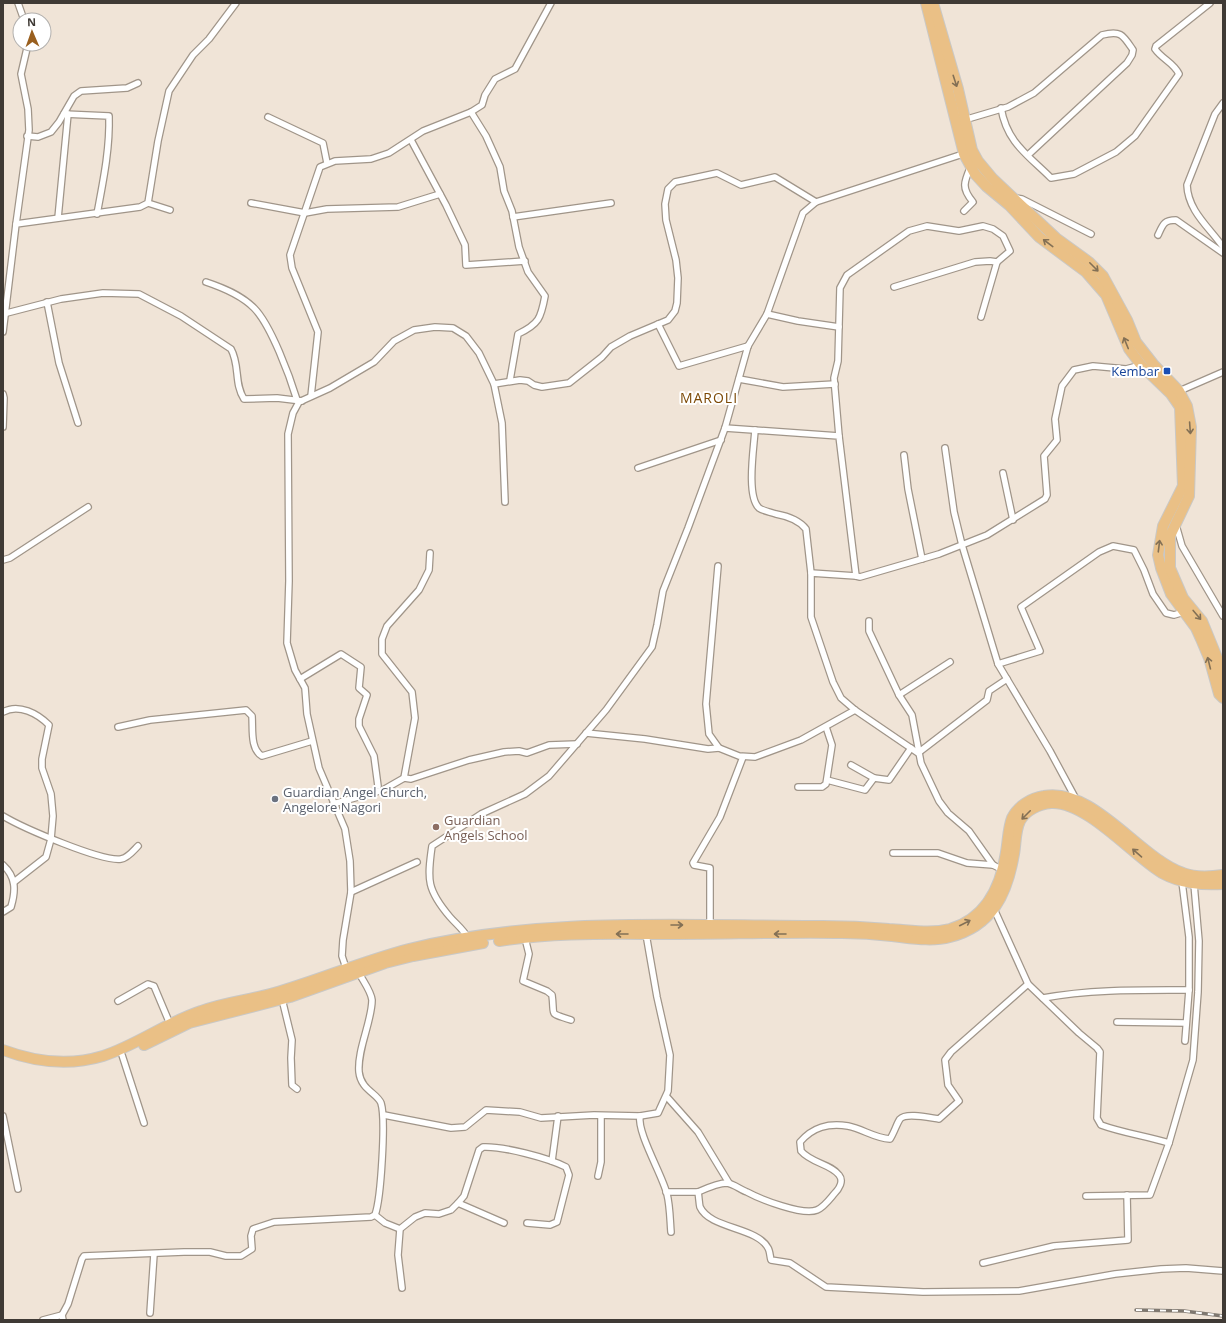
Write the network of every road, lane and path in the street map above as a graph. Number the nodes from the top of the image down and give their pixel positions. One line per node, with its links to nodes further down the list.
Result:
1 (236, 3): 23 (street)
2 (552, 3): 10 (street)
3 (926, 3): 16 (highway)
4 (933, 3): 13 (highway, one-way to 13)
5 (1210, 3): 17 (street)
6 (26, 52): 14 (street)
7 (138, 83): 11 (street)
8 (1223, 103): 35 (street)
9 (1001, 108): 13 (street); 17 (street); 17 (street)
10 (471, 112): 15 (street); 30 (street)
11 (66, 114): 14 (street); 29 (street); 31 (street)
12 (268, 117): 18 (street)
13 (964, 120): 16 (highway)
14 (27, 136): 32 (street)
15 (411, 140): 18 (street); 20 (street)
16 (968, 152): 19 (highway); 21 (highway); 22 (street)
17 (1028, 155)
18 (327, 163): 28 (street)
19 (971, 166): 27 (street); 49 (highway, one-way to 19)
20 (440, 194): 28 (street); 37 (street)
21 (1013, 198): 33 (street); 55 (highway, one-way to 55)
22 (816, 202): 43 (street); 45 (street)
23 (148, 203): 26 (street); 29 (street)
24 (251, 203): 28 (street)
25 (611, 203): 30 (street)
26 (170, 210)
27 (964, 211)
28 (305, 213): 57 (street)
29 (97, 214): 31 (street)
30 (513, 217): 37 (street)
31 (58, 218): 32 (street)
32 (16, 224): 42 (street)
33 (1091, 234)
34 (1158, 235): 36 (street)
35 (1223, 247)
36 (1223, 253)
37 (524, 261): 52 (street)
38 (997, 262): 40 (street); 44 (street); 46 (street)
39 (206, 282): 58 (street)
40 (894, 287)
41 (47, 302): 42 (street); 58 (street); 59 (street)
42 (4, 314): 47 (street)
43 (767, 314): 46 (street); 48 (street)
44 (981, 317)
45 (658, 324): 48 (street); 52 (street)
46 (839, 327): 54 (street)
47 (3, 332)
48 (748, 346): 51 (street)
49 (1141, 365): 55 (highway); 71 (street)
50 (1223, 372): 55 (street)
51 (739, 379): 54 (street); 61 (street)
52 (510, 380): 53 (street)
53 (494, 384): 57 (street); 69 (street)
54 (835, 384): 63 (street)
55 (1175, 392): 72 (highway, one-way to 72); 80 (highway, one-way to 55)
56 (3, 394): 60 (street)
57 (311, 396): 58 (street)
58 (299, 400): 85 (street)
59 (78, 423)
60 (3, 427)
61 (726, 428): 62 (street); 64 (street)
62 (755, 430): 63 (street); 78 (street)
63 (839, 436): 79 (street)
64 (720, 440): 67 (street); 94 (street)
65 (945, 448): 73 (street)
66 (904, 455): 75 (street)
67 (638, 468)
68 (1003, 473): 71 (street)
69 (506, 502)
70 (88, 507): 76 (street)
71 (1013, 520): 73 (street)
72 (1176, 522): 81 (street); 87 (highway, one-way to 87)
73 (962, 545): 75 (street); 84 (street)
74 (430, 552): 102 (street)
75 (922, 559): 79 (street)
76 (3, 560)
77 (718, 566): 97 (street)
78 (811, 573): 79 (street); 90 (street)
79 (856, 576)
80 (1184, 612): 84 (street); 89 (highway, one-way to 80)
81 (1223, 616)
82 (869, 621): 88 (street)
83 (950, 662): 88 (street)
84 (998, 664): 86 (street)
85 (300, 679): 95 (street); 105 (street)
86 (1007, 679): 99 (street); 107 (street)
87 (1223, 682)
88 (899, 695): 99 (street)
89 (1223, 698)
90 (854, 710): 93 (street); 98 (street)
91 (3, 712): 111 (street)
92 (118, 727): 95 (street)
93 (826, 727): 100 (street); 104 (street)
94 (586, 733): 96 (street); 97 (street)
95 (312, 741): 108 (street)
96 (577, 744): 102 (street); 128 (street)
97 (719, 748): 100 (street)
98 (911, 748): 99 (street); 103 (street)
99 (918, 753): 116 (street)
100 (743, 757): 126 (street)
101 (851, 765): 103 (street)
102 (404, 778): 108 (street)
103 (874, 778): 104 (street)
104 (827, 780): 106 (street)
105 (378, 786)
106 (798, 787)
107 (1077, 801): 110 (highway); 117 (highway)
108 (333, 804): 123 (street)
109 (3, 816): 111 (street)
110 (1103, 822): 118 (highway); 120 (highway, one-way to 110); 124 (highway, one-way to 124)
111 (51, 839): 112 (street); 119 (street)
112 (138, 846)
113 (893, 853): 116 (street)
114 (416, 862): 123 (street)
115 (3, 865): 119 (street)
116 (993, 866): 117 (street)
117 (1003, 870): 126 (highway, one-way to 117)
118 (1223, 875)
119 (14, 882): 125 (street)
120 (1182, 882): 121 (highway); 132 (street)
121 (1194, 884): 122 (highway); 152 (street)
122 (1223, 884)
123 (351, 892): 130 (street)
124 (994, 909): 127 (highway, one-way to 127); 131 (street)
125 (3, 912)
126 (710, 925): 128 (highway, one-way to 126)
127 (646, 934): 129 (highway, one-way to 129); 145 (street)
128 (468, 938): 130 (highway)
129 (525, 938): 130 (highway); 136 (street)
130 (351, 973): 134 (highway); 139 (highway); 146 (street)
131 (1028, 984): 133 (street); 155 (street)
132 (1189, 990): 133 (street); 138 (street)
133 (1043, 998): 152 (street)
134 (282, 999): 142 (highway); 144 (street)
135 (118, 1001): 139 (street)
136 (571, 1020)
137 (1117, 1022): 138 (street)
138 (1186, 1023): 140 (street)
139 (170, 1024): 141 (highway)
140 (1184, 1042)
141 (3, 1050)
142 (122, 1055): 143 (highway); 151 (street)
143 (3, 1057)
144 (297, 1089)
145 (667, 1097): 150 (street); 155 (street)
146 (384, 1115): 148 (street); 162 (street)
147 (3, 1116): 156 (street)
148 (558, 1116): 149 (street); 153 (street)
149 (601, 1116): 150 (street); 154 (street)
150 (640, 1116): 157 (street)
151 (144, 1123)
152 (1169, 1143): 159 (street)
153 (552, 1161): 161 (street); 164 (street)
154 (598, 1176)
155 (729, 1183): 158 (street)
156 (18, 1189)
157 (666, 1192): 158 (street); 166 (street)
158 (698, 1192): 169 (street)
159 (1127, 1195): 160 (street); 168 (street)
160 (1086, 1196)
161 (458, 1203): 163 (street); 165 (street)
162 (375, 1215): 165 (street); 167 (street)
163 (504, 1223)
164 (527, 1223)
165 (400, 1229): 170 (street)
166 (671, 1232)
167 (154, 1254): 171 (street); 172 (street)
168 (983, 1263)
169 (1223, 1271)
170 (402, 1288)
171 (150, 1313)
172 (62, 1317): 173 (street)
173 (42, 1320)

